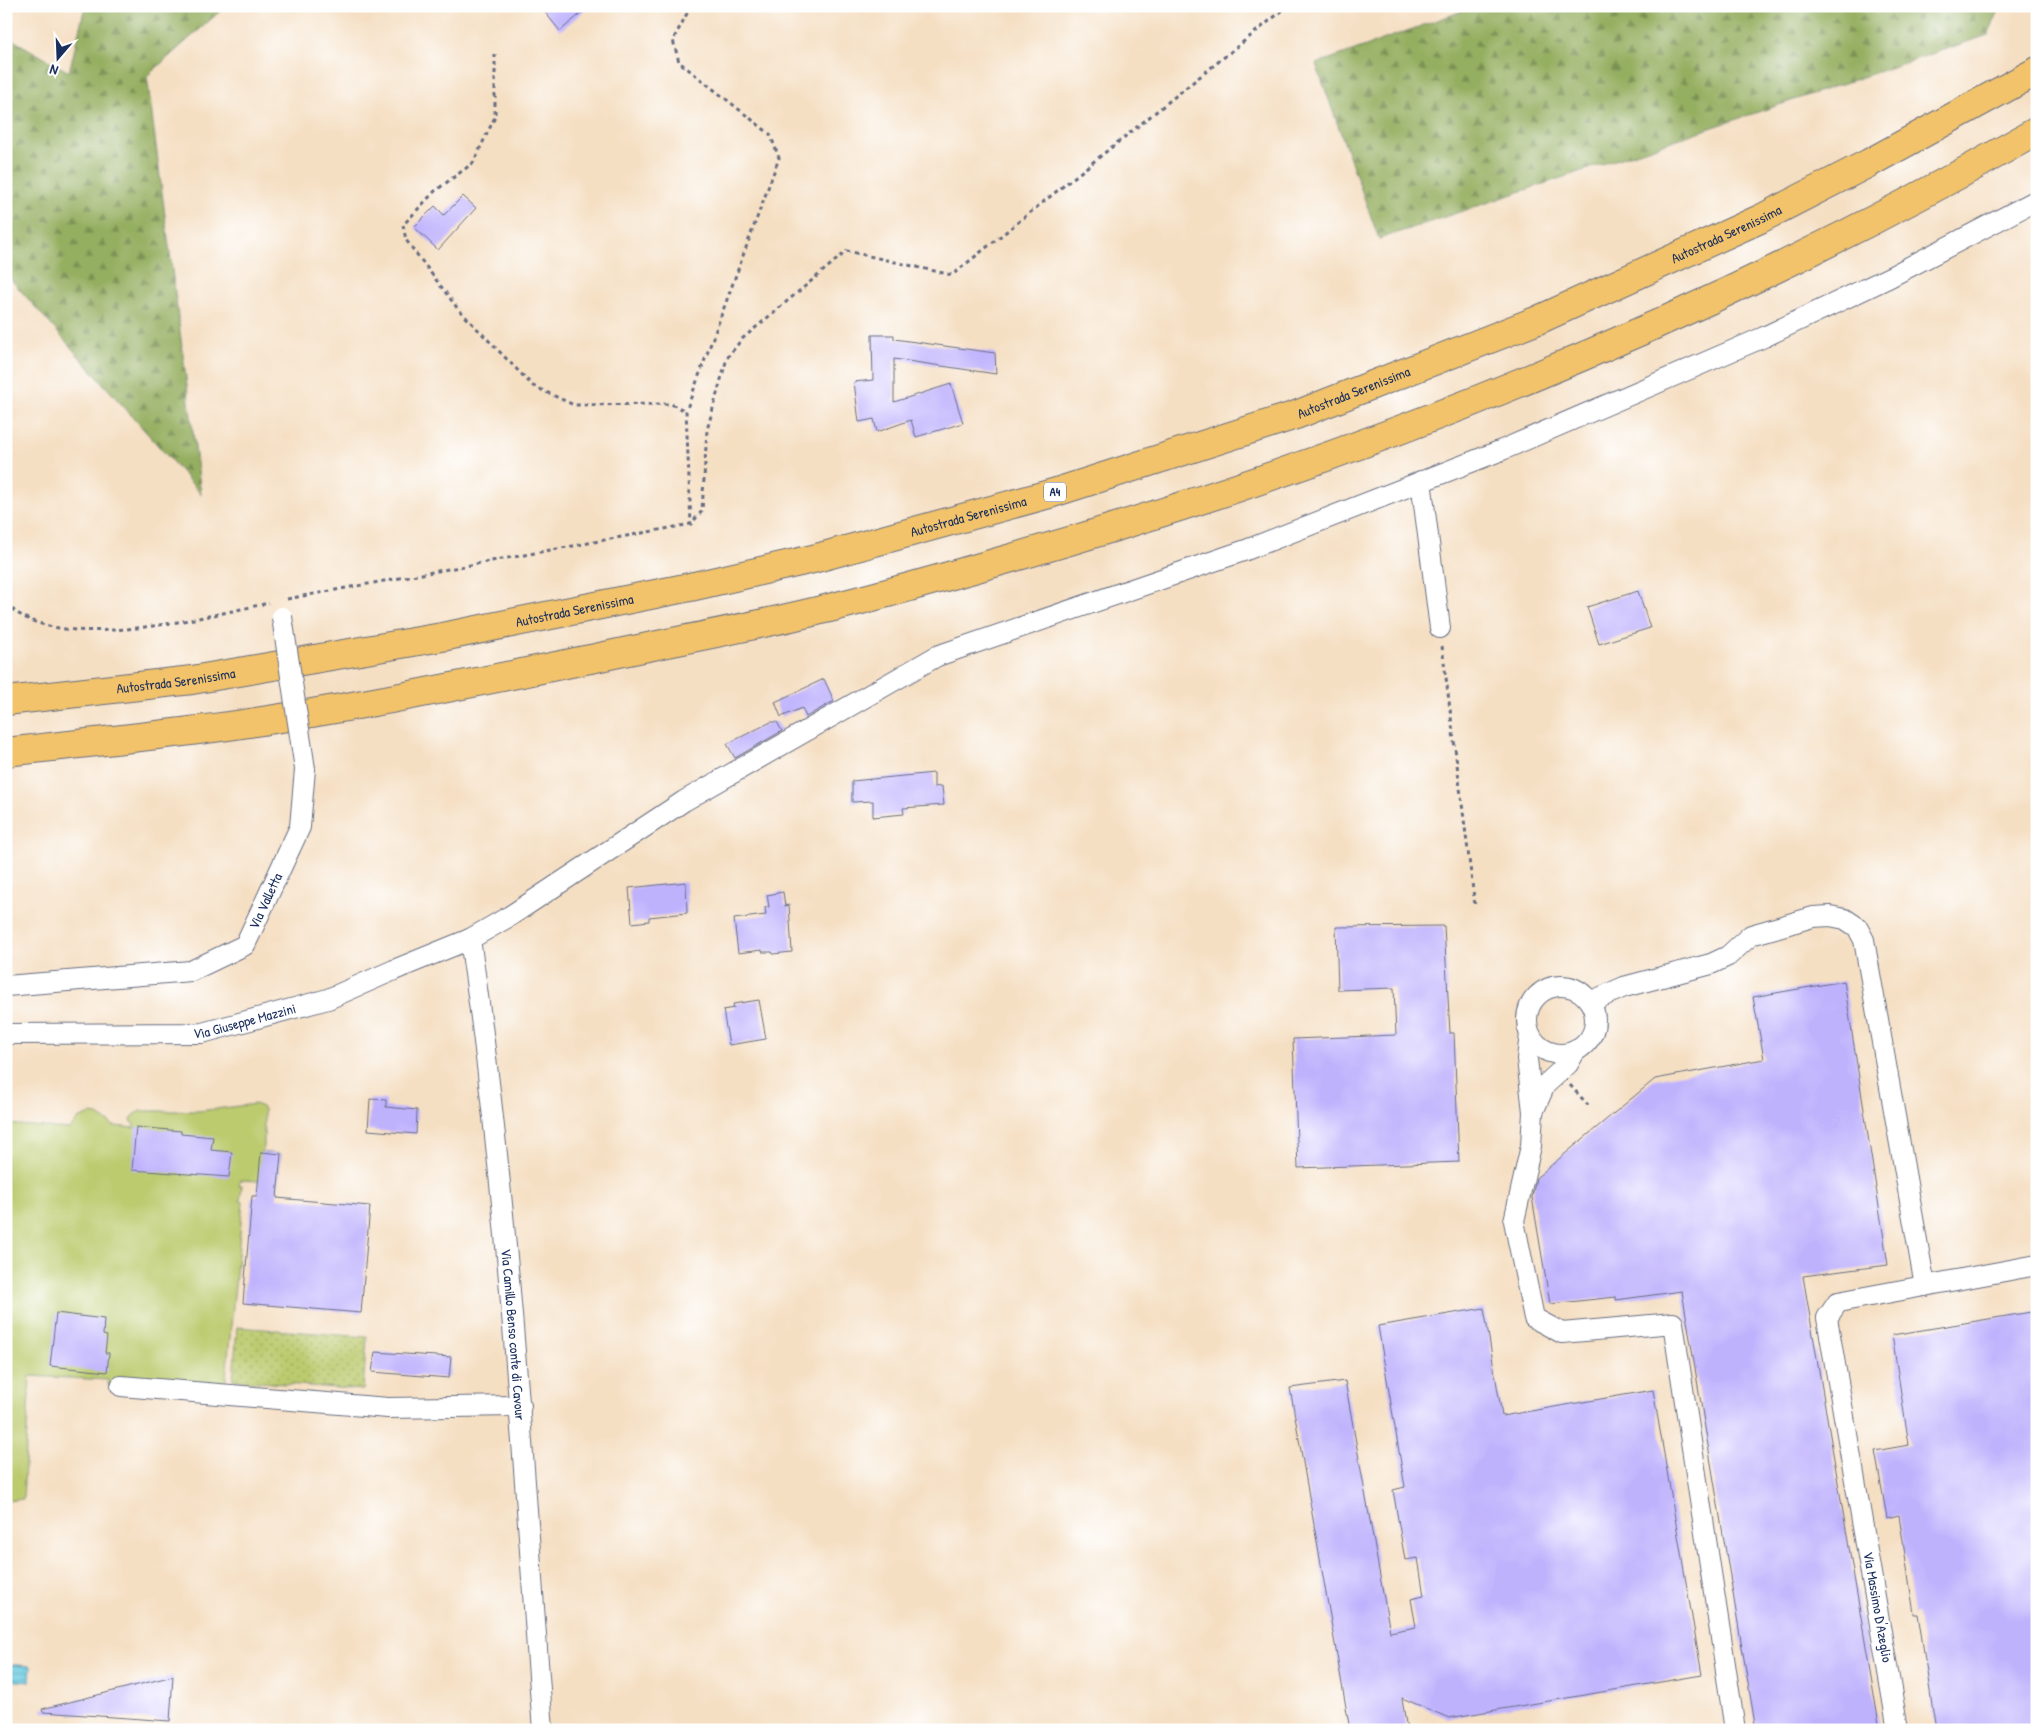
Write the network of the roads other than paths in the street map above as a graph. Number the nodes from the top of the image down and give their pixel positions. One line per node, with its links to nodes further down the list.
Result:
1 (2037, 71): 7 (highway, Autostrada Serenissima / A4)
2 (2037, 130): 8 (highway)
3 (2037, 200): 4 (street, Via Giuseppe Mazzini)
4 (1421, 481): 6 (street); 9 (street, Via Giuseppe Mazzini)
5 (279, 609): 10 (street, Via Valletta, bridge)
6 (1440, 628)
7 (6, 701)
8 (6, 752)
9 (470, 939): 12 (street, Via Giuseppe Mazzini); 19 (street, Via Camillo Benso conte di Cavour)
10 (6, 986)
11 (1590, 1002): 13 (street); 14 (street); 17 (street)
12 (6, 1034)
13 (1530, 1034): 14 (street); 15 (street)
14 (1576, 1050): 15 (street)
15 (1533, 1112): 21 (street)
16 (2037, 1265): 17 (street, Via Massimo D'Azeglio)
17 (1925, 1286): 22 (street, Via Massimo D'Azeglio)
18 (121, 1386): 19 (street)
19 (521, 1406): 20 (street, Via Camillo Benso conte di Cavour)
20 (543, 1730)
21 (1735, 1730)
22 (1898, 1730)

